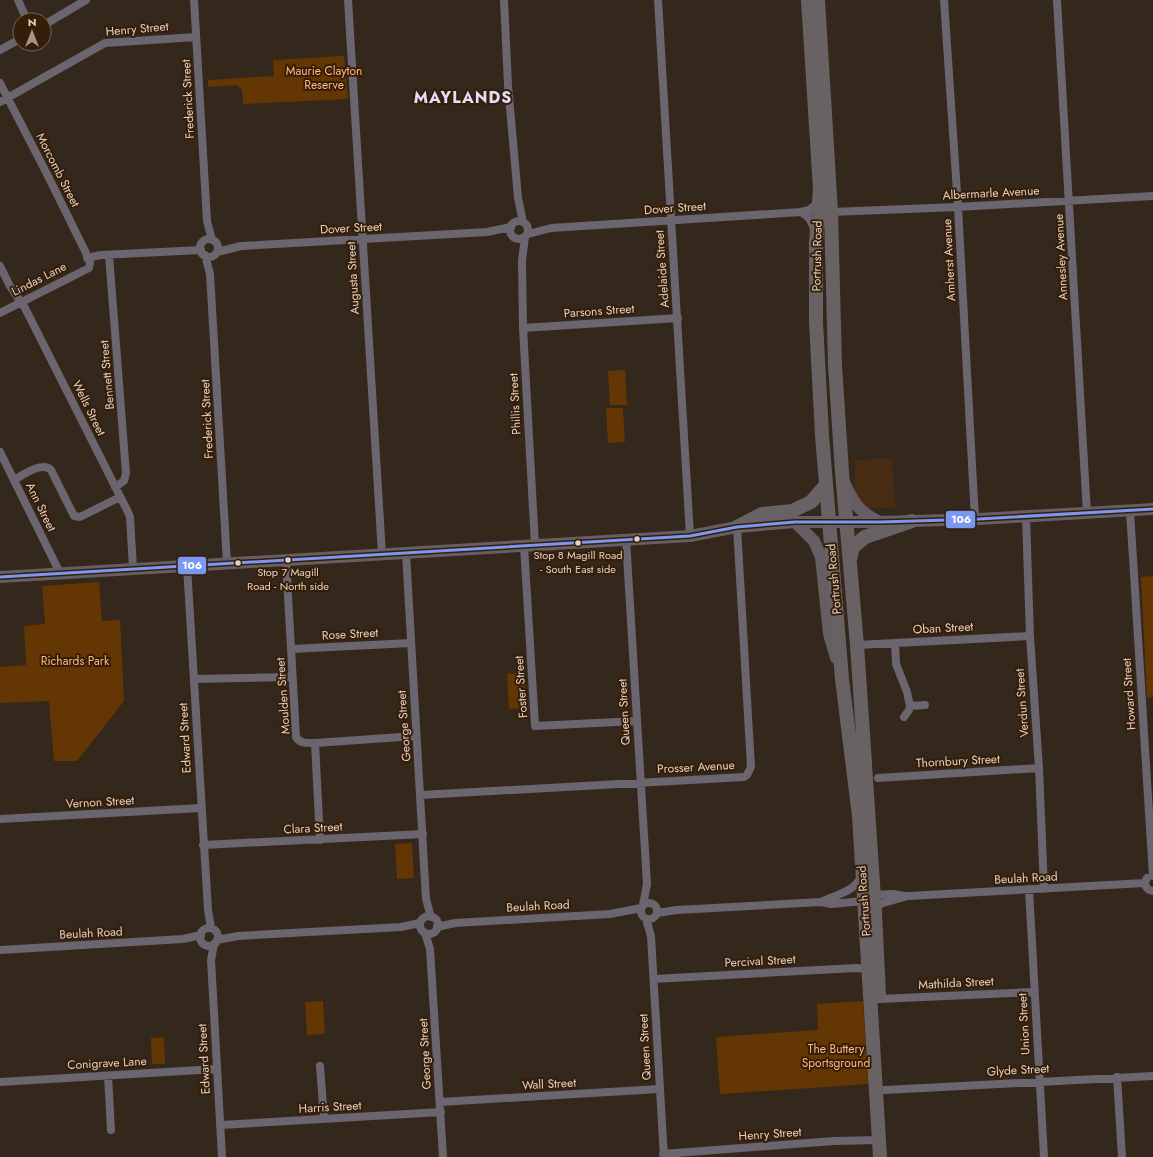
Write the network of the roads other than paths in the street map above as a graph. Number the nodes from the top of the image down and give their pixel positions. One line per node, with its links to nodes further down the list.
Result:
1 (18, 0): 11 (street)
2 (86, 0): 12 (street)
3 (194, 0): 13 (street, Frederick Street)
4 (348, 0): 26 (street, Augusta Street)
5 (504, 0): 25 (street, Phillis Street)
6 (658, 0): 24 (street, Adelaide Street)
7 (808, 0): 18 (highway, Portrush Road)
8 (818, 0): 23 (highway, Portrush Road)
9 (944, 0): 21 (street, Amherst Avenue)
10 (1058, 0): 20 (street, Annesley Avenue)
11 (23, 12)
12 (52, 20)
13 (196, 37): 17 (street, Henry Street); 28 (street, Frederick Street)
14 (12, 43): 15 (street)
15 (0, 50)
16 (0, 83): 17 (street, Morcomb Street)
17 (4, 100): 30 (street, Morcomb Street)
18 (820, 195): 22 (street, Dover Street); 23 (highway); 27 (highway, Portrush Road)
19 (1153, 196): 20 (street, Albermarle Avenue)
20 (1070, 201): 21 (street, Albermarle Avenue); 46 (street, Annesley Avenue)
21 (958, 207): 23 (street, Albermarle Avenue); 48 (street, Amherst Avenue)
22 (801, 212): 24 (street, Dover Street); 27 (street)
23 (831, 212): 33 (highway); 39 (highway, Portrush Road)
24 (671, 220): 25 (street, Dover Street); 36 (street, Adelaide Street)
25 (520, 230): 26 (street, Dover Street); 37 (street, Phillis Street)
26 (363, 239): 28 (street, Dover Street); 59 (street, Augusta Street)
27 (816, 243): 33 (highway, Portrush Road)
28 (210, 248): 29 (street, Dover Street); 62 (street, Frederick Street)
29 (110, 255): 30 (street, Dover Street); 42 (street, Bennett Street)
30 (87, 258): 32 (street, Morcomb Street)
31 (0, 266): 34 (street, Wells Street)
32 (89, 268): 34 (street, Lindas Lane)
33 (817, 273): 41 (highway, Portrush Road)
34 (20, 302): 35 (street, Lindas Lane); 42 (street, Wells Street)
35 (0, 313)
36 (678, 318): 37 (street, Parsons Street); 55 (street, Adelaide Street)
37 (523, 328): 57 (street, Phillis Street)
38 (0, 452): 40 (street, Ann Street)
39 (842, 476): 52 (highway, Portrush Road); 53 (main road)
40 (14, 480): 43 (street); 65 (street, Ann Street)
41 (826, 485): 51 (highway, Portrush Road); 54 (highway)
42 (115, 487): 43 (street, Wells Street)
43 (120, 497): 64 (street, Wells Street)
44 (1153, 509): 45 (main road)
45 (1130, 511): 46 (main road); 91 (street, Howard Street)
46 (1087, 513): 47 (main road)
47 (1026, 517): 48 (main road); 67 (street, Verdun Street)
48 (975, 519): 49 (main road)
49 (912, 521): 53 (main road); 60 (highway)
50 (795, 522): 51 (main road); 54 (main road); 74 (main road)
51 (829, 522): 52 (main road); 74 (highway, Portrush Road)
52 (846, 522): 53 (main road); 60 (highway, Portrush Road)
53 (881, 522)
54 (737, 527): 55 (main road); 83 (street, Prosser Avenue)
55 (690, 536): 56 (main road)
56 (626, 539): 57 (main road); 78 (street, Queen Street)
57 (530, 545): 58 (main road); 78 (street, Foster Street)
58 (406, 553): 59 (main road); 68 (street, George Street)
59 (382, 554): 61 (main road)
60 (850, 559): 70 (highway, Portrush Road)
61 (286, 560): 62 (main road); 71 (street, Moulden Street)
62 (227, 563): 63 (main road)
63 (187, 566): 64 (main road); 73 (street, Edward Street)
64 (133, 569): 65 (main road)
65 (60, 573): 66 (main road)
66 (0, 577)
67 (1030, 636): 69 (street, Oban Street); 81 (street, Verdun Street)
68 (411, 643): 71 (street, Rose Street); 79 (street, George Street)
69 (895, 643): 70 (street, Oban Street); 76 (street)
70 (857, 645): 97 (highway, Portrush Road)
71 (291, 650): 72 (street, Moulden Street)
72 (292, 677): 73 (street); 80 (street, Moulden Street)
73 (194, 679): 85 (street, Edward Street)
74 (842, 679): 90 (highway, Portrush Road)
75 (925, 705): 76 (street)
76 (910, 706): 77 (street)
77 (904, 717)
78 (637, 721): 83 (street, Queen Street)
79 (416, 736): 80 (street, Moulden Street); 84 (street, George Street)
80 (315, 743): 88 (street)
81 (1039, 768): 82 (street, Thornbury Street); 93 (street, Verdun Street)
82 (878, 778)
83 (640, 782): 84 (street, Prosser Avenue); 99 (street, Queen Street)
84 (421, 795): 87 (street, George Street)
85 (201, 808): 86 (street, Vernon Street); 89 (street, Edward Street)
86 (0, 820)
87 (424, 834): 88 (street, Clara Street); 101 (street, George Street)
88 (320, 840): 89 (street, Clara Street)
89 (203, 845): 102 (street, Edward Street)
90 (862, 876): 97 (highway, Portrush Road); 98 (street, Beulah Road)
91 (1153, 876): 92 (street)
92 (1145, 883): 93 (street, Beulah Road); 95 (street)
93 (1044, 888): 94 (street, Beulah Road)
94 (1029, 890): 96 (street, Beulah Road); 106 (street, Union Street)
95 (1153, 891)
96 (908, 896): 97 (street, Beulah Road); 100 (street, Beulah Road)
97 (869, 898): 98 (street, Beulah Road); 100 (highway, Portrush Road); 104 (highway)
98 (821, 902): 99 (street, Beulah Road)
99 (649, 911): 101 (street, Beulah Road); 105 (street, Queen Street)
100 (875, 913): 107 (highway, Portrush Road)
101 (429, 925): 102 (street, Beulah Road); 117 (street, George Street)
102 (209, 937): 103 (street, Beulah Road); 109 (street, Edward Street)
103 (0, 950)
104 (868, 967): 105 (street, Percival Street); 122 (highway)
105 (654, 979): 115 (street, Queen Street)
106 (1034, 992): 107 (street, Mathilda Street); 114 (street, Union Street)
107 (879, 999): 116 (highway, Portrush Road)
108 (320, 1066): 119 (street)
109 (216, 1069): 110 (street, Conigrave Lane); 120 (street, Edward Street)
110 (108, 1076): 113 (street, Conigrave Lane); 121 (street)
111 (1153, 1076): 112 (street, Glyde Street)
112 (1117, 1078): 114 (street, Glyde Street); 129 (street)
113 (0, 1082)
114 (1040, 1082): 116 (street, Glyde Street); 128 (street, Union Street)
115 (659, 1089): 117 (street, Wall Street); 123 (street, Queen Street)
116 (885, 1090): 127 (highway, Portrush Road)
117 (440, 1102): 118 (street, George Street)
118 (441, 1112): 119 (street, Harris Street); 125 (street, George Street)
119 (324, 1119): 120 (street, Harris Street)
120 (220, 1125): 124 (street, Edward Street)
121 (111, 1130)
122 (879, 1140): 123 (street, Henry Street); 126 (highway)
123 (664, 1155)
124 (222, 1157)
125 (444, 1157)
126 (880, 1157)
127 (890, 1157)
128 (1044, 1157)
129 (1122, 1157)

